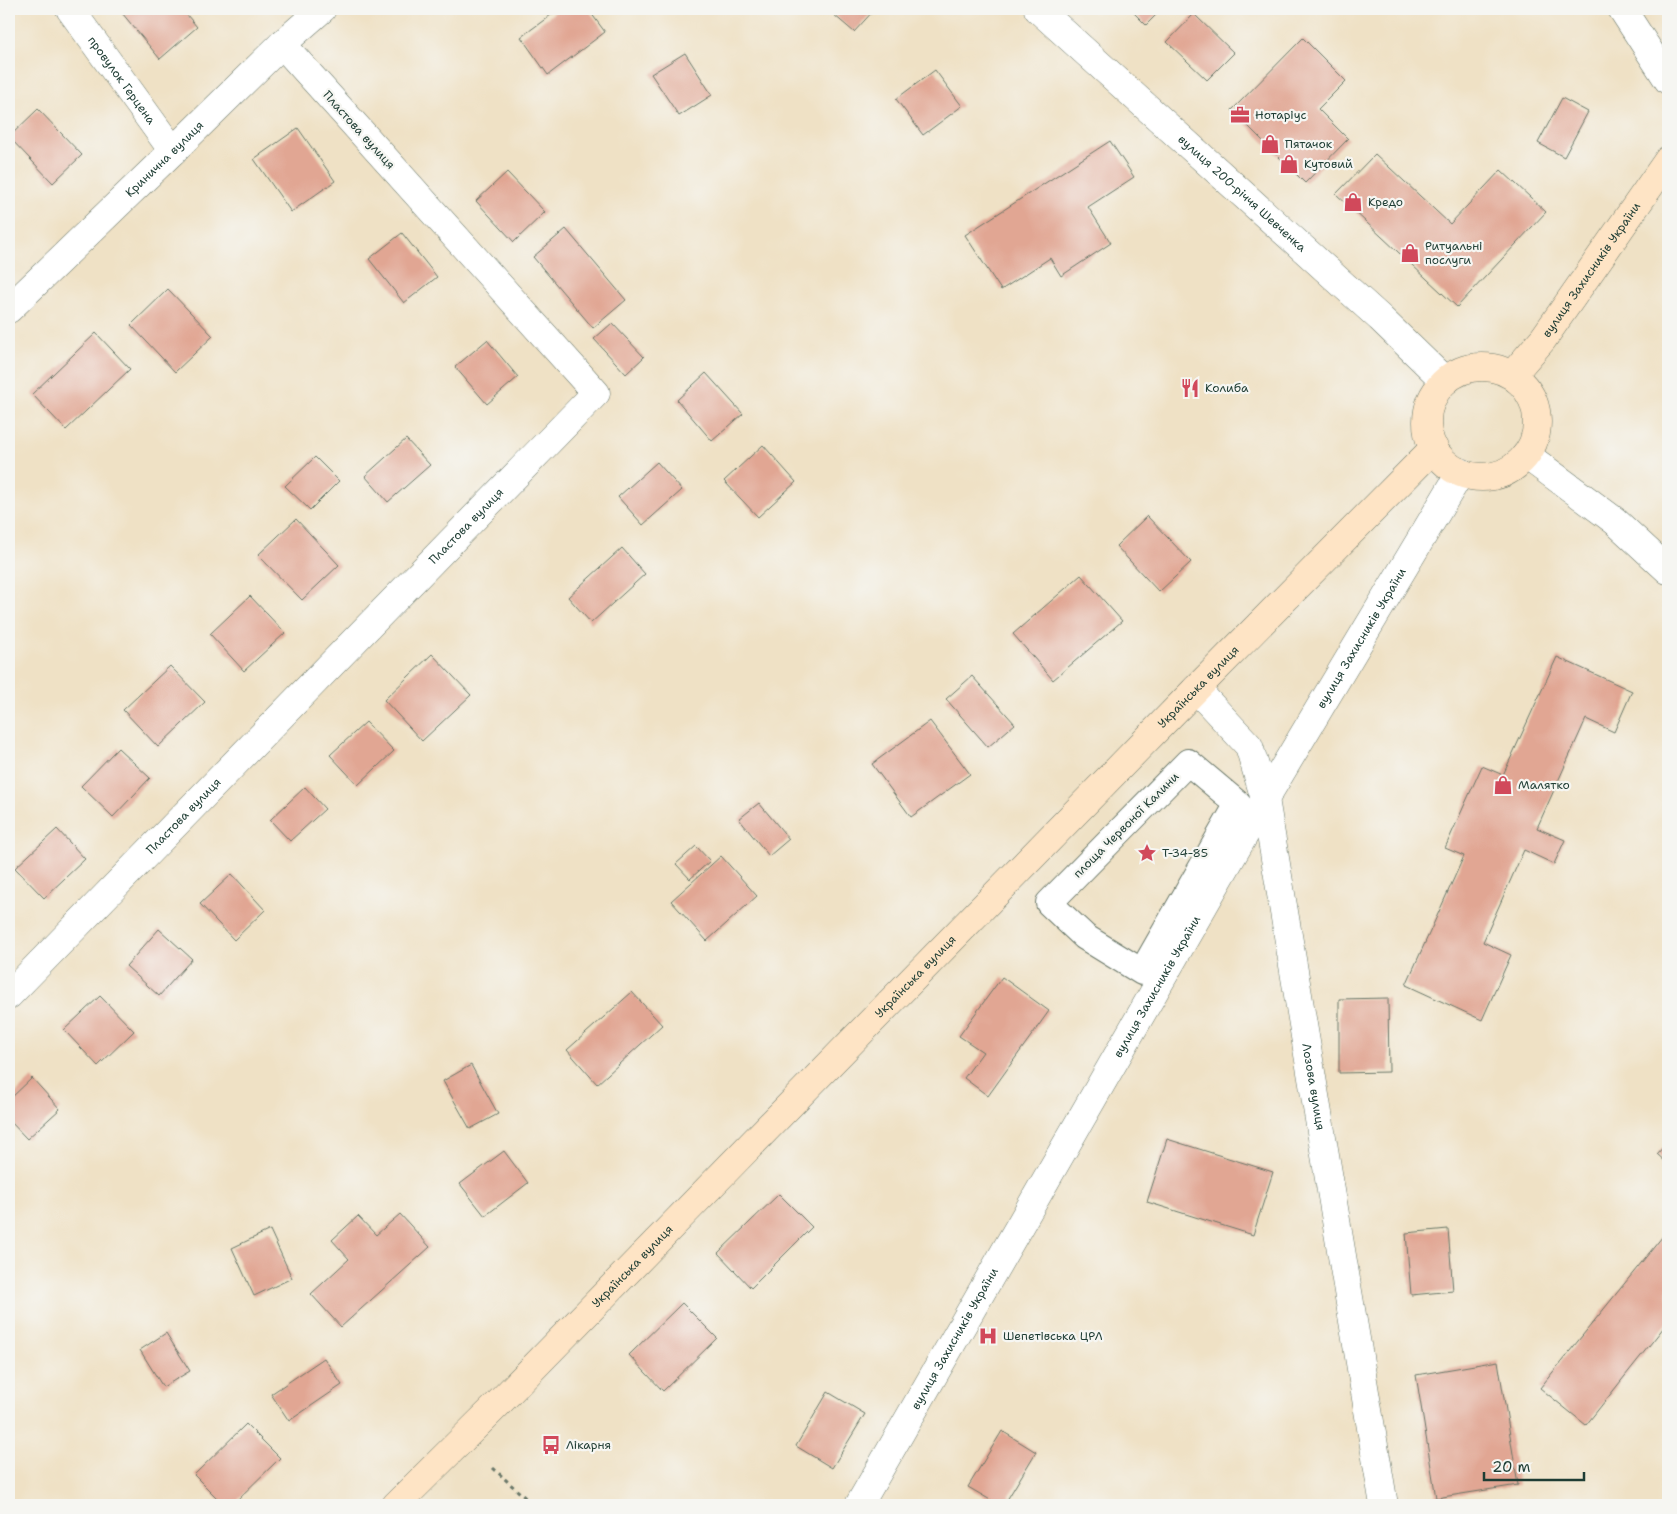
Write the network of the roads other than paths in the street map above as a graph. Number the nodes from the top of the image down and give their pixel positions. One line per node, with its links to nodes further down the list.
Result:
1 (70, 9): 7 (street, провулок Герцена)
2 (322, 9): 5 (street, Кринична вулиця)
3 (1038, 9): 11 (street, вулиця 200-річчя Шевченка)
4 (1622, 9): 6 (street)
5 (282, 44): 7 (street, Кринична вулиця); 19 (street, Пластова вулиця)
6 (1668, 80)
7 (173, 151): 9 (street, Кринична вулиця)
8 (1668, 160): 10 (main road, вулиця Захисників України)
9 (9, 309)
10 (1512, 375): 11 (main road); 13 (main road)
11 (1445, 381): 12 (main road)
12 (1434, 448): 14 (main road); 16 (main road, Українська вулиця)
13 (1526, 455): 14 (main road); 15 (street)
14 (1461, 472): 17 (street, вулиця Захисників України)
15 (1668, 570)
16 (1196, 689): 17 (street, Лозова вулиця); 20 (main road, Українська вулиця)
17 (1265, 799): 21 (street, вулиця Захисників України); 22 (street, Лозова вулиця)
18 (1142, 972): 18 (street, площа Червоної Калини)
19 (9, 995)
20 (396, 1505)
21 (859, 1505)
22 (1384, 1505)

